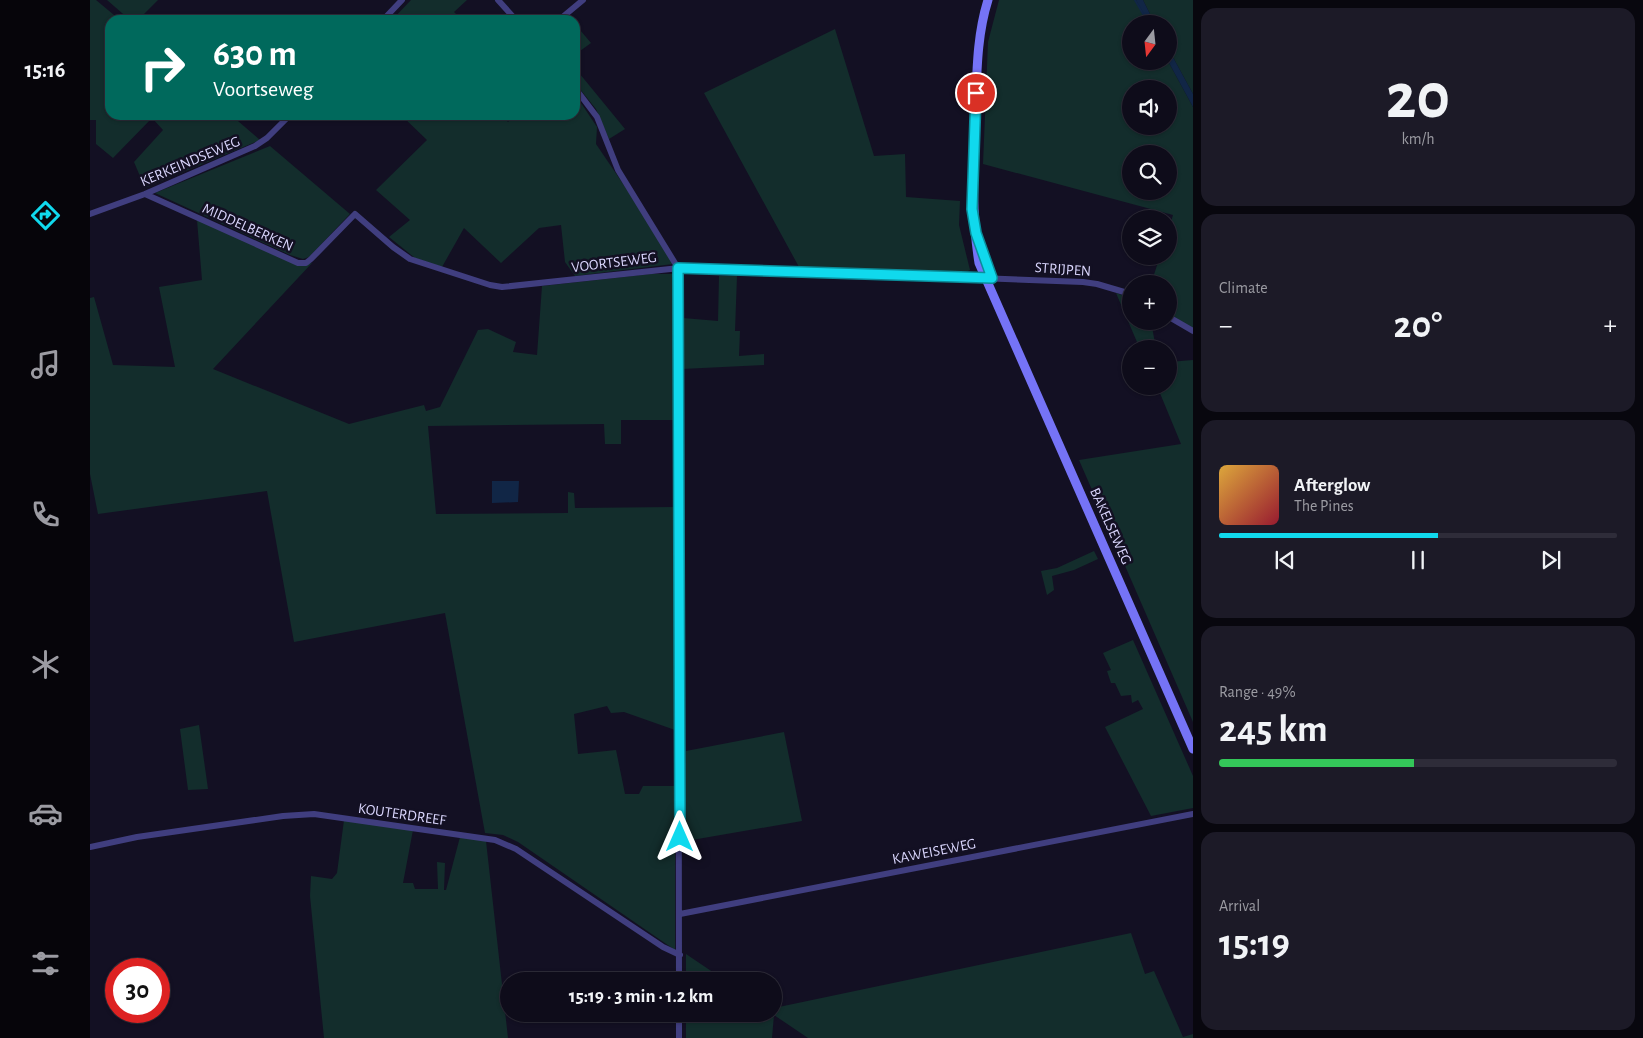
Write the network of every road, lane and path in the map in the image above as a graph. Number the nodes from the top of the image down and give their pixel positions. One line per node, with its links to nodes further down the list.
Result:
1 (402, 0): 5 (street)
2 (498, 0): 6 (street)
3 (583, 0): 7 (street)
4 (988, 0): 14 (main road, BAKELSEWEG)
5 (388, 15)
6 (512, 15)
7 (564, 15)
8 (580, 95): 13 (street)
9 (285, 120): 10 (street, KERKEINDSEWEG)
10 (145, 194): 11 (street, KERKEINDSEWEG); 12 (street, MIDDELBERKEN)
11 (90, 214)
12 (356, 214): 13 (street, VOORTSEWEG)
13 (678, 268): 14 (street, VOORTSEWEG); 21 (street)
14 (989, 278): 15 (street, STRIJPEN); 18 (main road, BAKELSEWEG)
15 (1122, 291)
16 (1177, 322): 17 (street)
17 (1193, 331)
18 (1193, 749)
19 (1193, 814): 21 (street, KAWEISEWEG)
20 (90, 847): 22 (street, KOUTERDREEF)
21 (680, 914): 22 (street)
22 (680, 955): 23 (street)
23 (680, 972)
24 (679, 1022): 25 (street)
25 (679, 1038)

